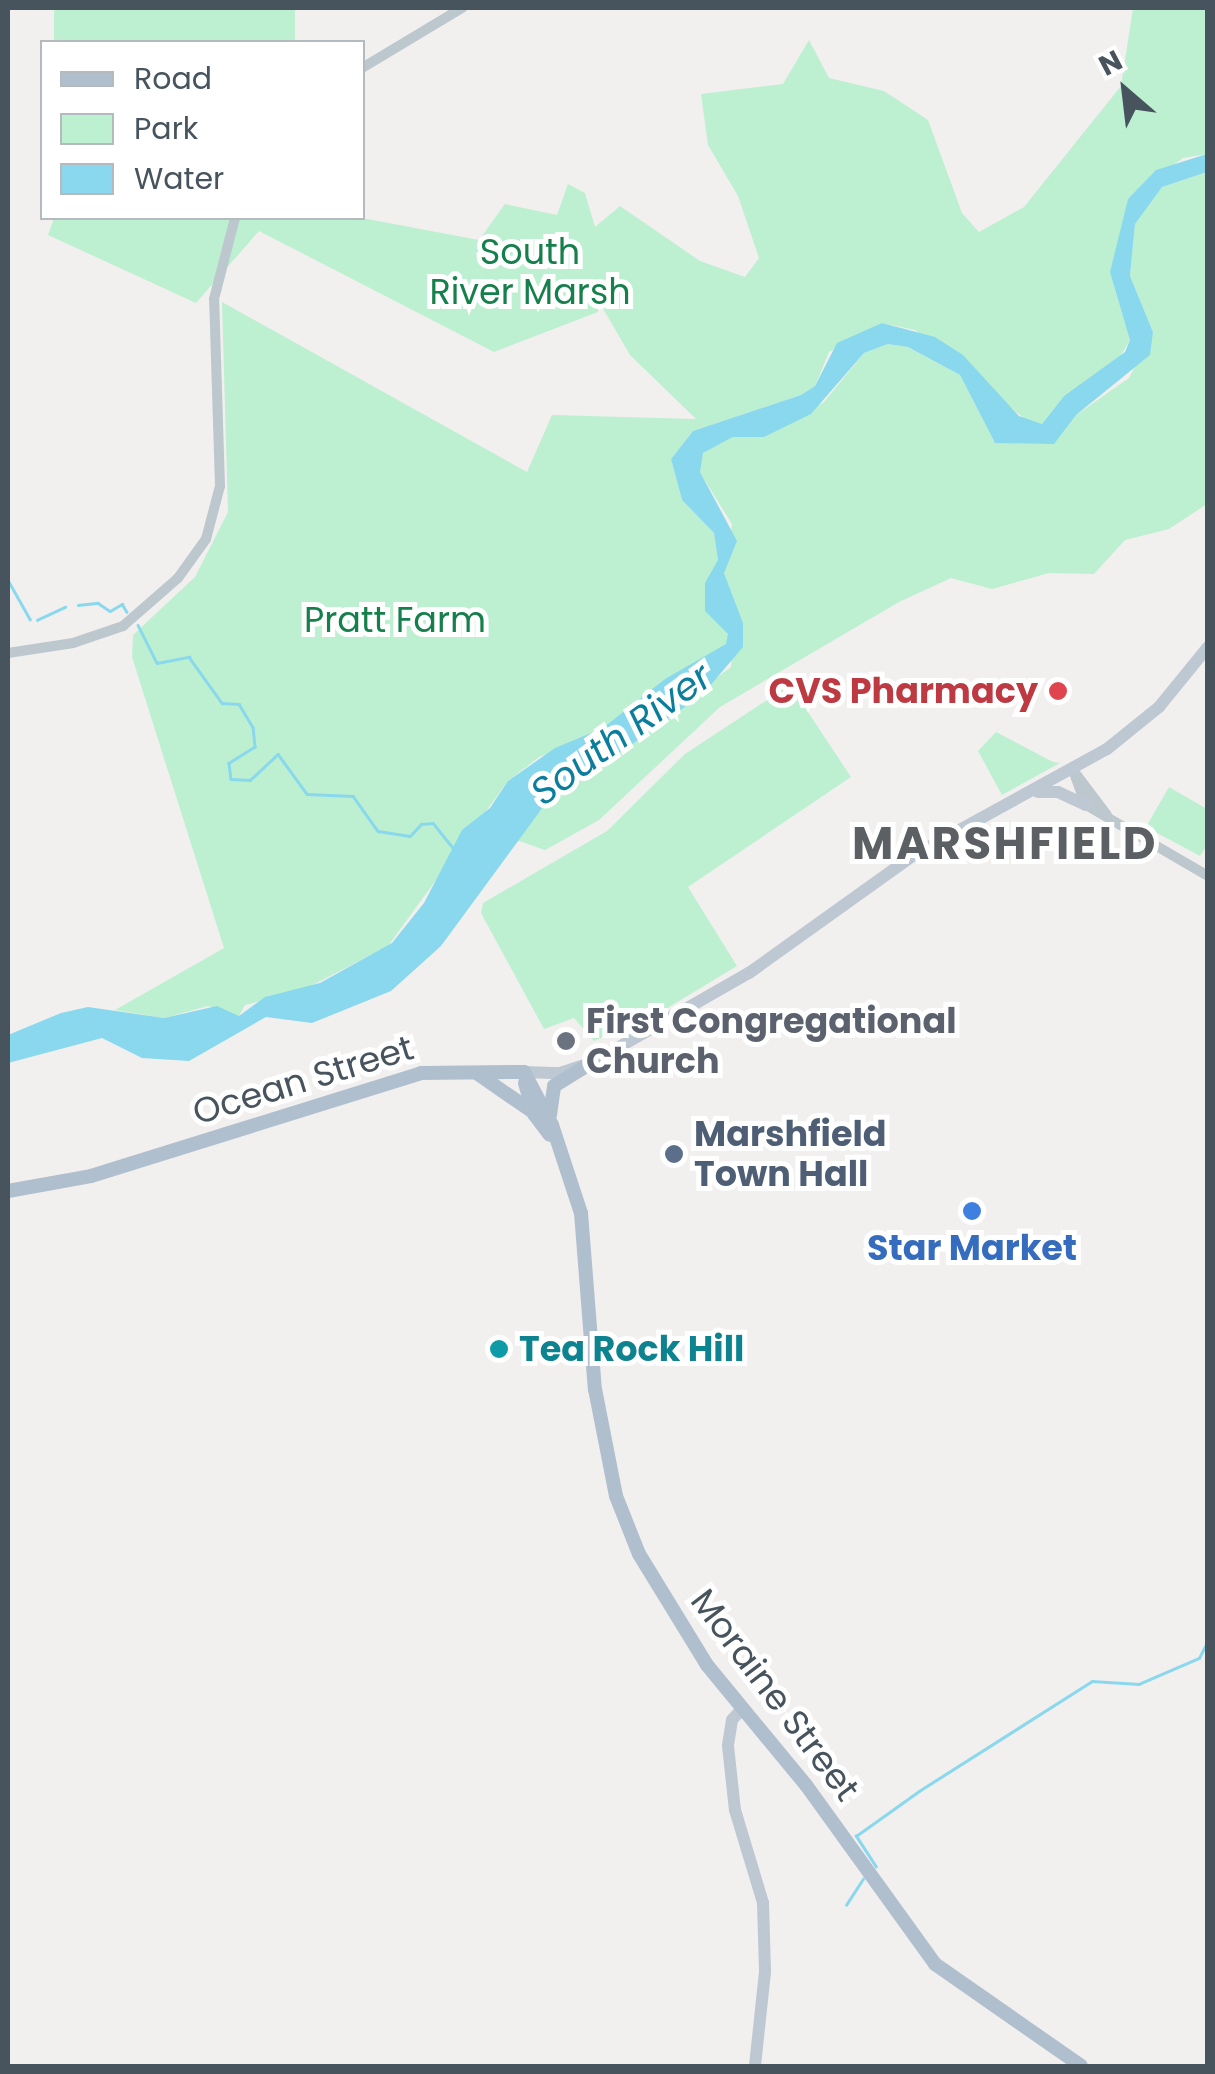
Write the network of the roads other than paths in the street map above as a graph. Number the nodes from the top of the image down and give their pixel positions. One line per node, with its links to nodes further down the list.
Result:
1 (462, 8): 2 (street)
2 (365, 66)
3 (234, 220): 5 (street)
4 (1208, 647): 6 (main road, Ocean Street)
5 (8, 654)
6 (1073, 770): 7 (main road, Ocean Street); 8 (street); 9 (street)
7 (1030, 793): 8 (main road); 11 (main road, Ocean Street)
8 (1086, 805): 9 (street)
9 (1108, 816): 10 (street)
10 (1208, 876)
11 (591, 1063): 13 (main road, Ocean Street); 15 (main road)
12 (471, 1070): 13 (main road, Ocean Street); 14 (main road); 17 (main road, Ocean Street)
13 (524, 1072): 14 (main road, Moraine Street); 15 (main road, Moraine Street)
14 (534, 1114): 16 (main road, Moraine Street)
15 (552, 1125): 16 (main road, Moraine Street)
16 (560, 1148): 18 (main road, Moraine Street)
17 (8, 1191)
18 (743, 1708): 19 (main road); 20 (main road, Moraine Street)
19 (756, 2066)
20 (1082, 2066)

